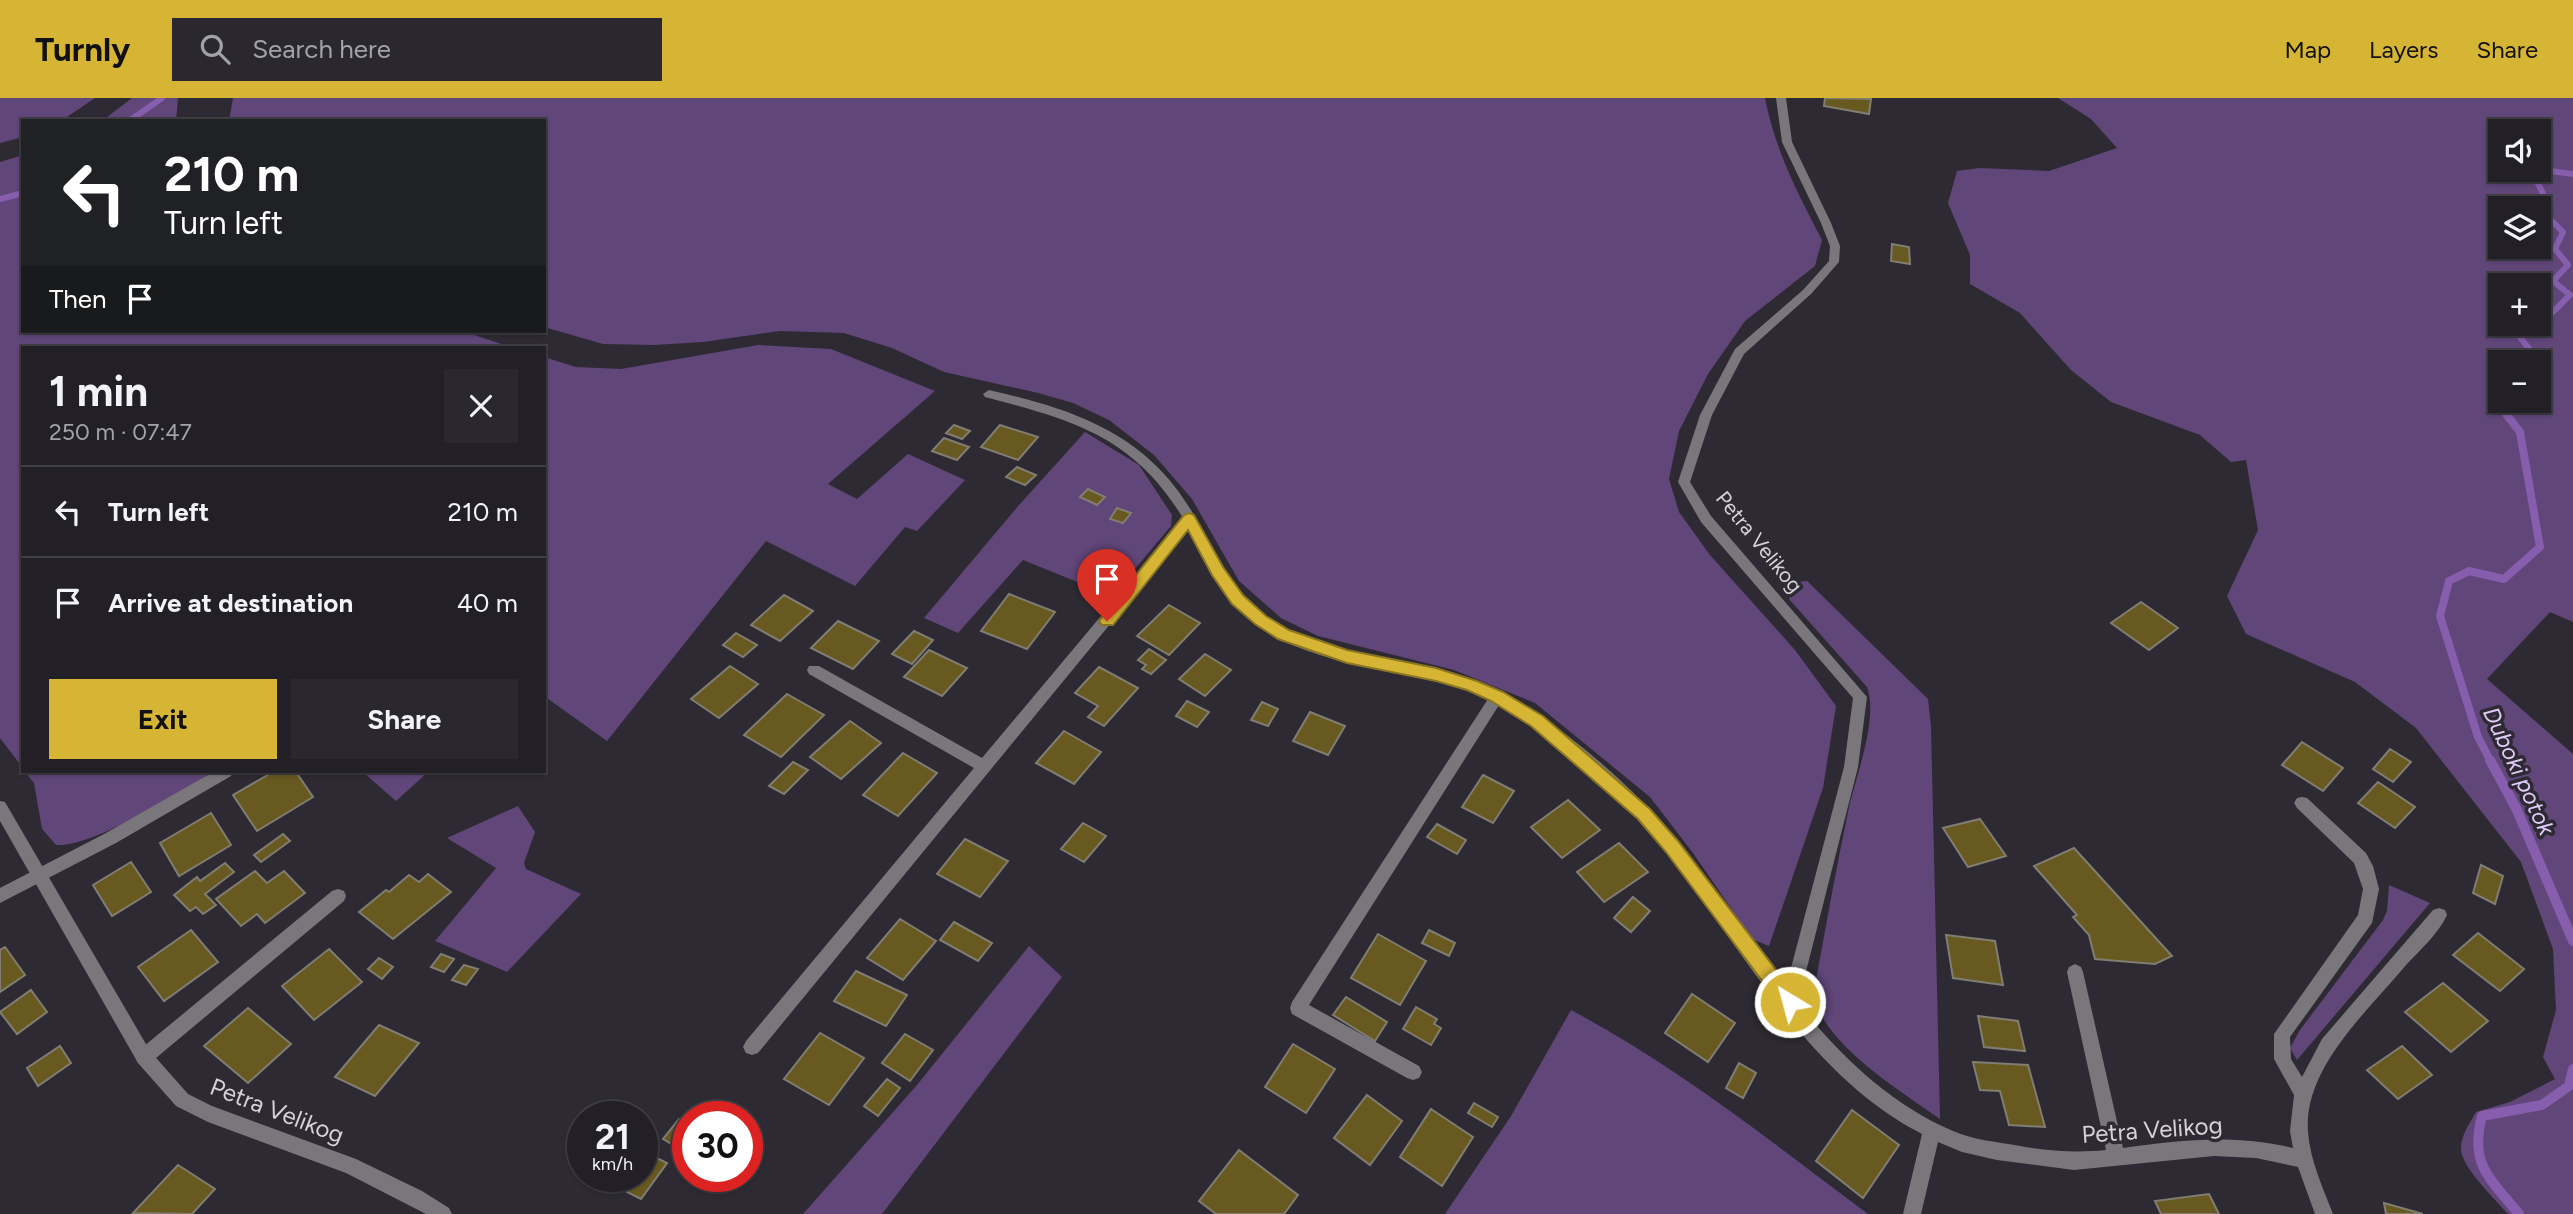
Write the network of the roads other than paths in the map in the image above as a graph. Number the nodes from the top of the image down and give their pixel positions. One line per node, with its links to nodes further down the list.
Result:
1 (1781, 98): 15 (street, Petra Velikog)
2 (989, 394): 3 (street, Petra Velikog)
3 (1189, 519): 5 (street, Petra Velikog); 6 (street)
4 (814, 670): 6 (street)
5 (1497, 696): 15 (street, Petra Velikog); 18 (street)
6 (984, 766): 16 (street)
7 (224, 773): 10 (street)
8 (2302, 803): 19 (street)
9 (0, 807): 10 (street, Petra Velikog)
10 (38, 876): 11 (street); 17 (street, Petra Velikog)
11 (0, 896)
12 (338, 896): 17 (street)
13 (2439, 915): 19 (street)
14 (2075, 972): 21 (street)
15 (1790, 1002): 20 (street, Petra Velikog)
16 (752, 1047)
17 (144, 1057): 23 (street, Petra Velikog)
18 (1413, 1072)
19 (2304, 1094): 22 (street)
20 (1932, 1129): 21 (street, Petra Velikog); 24 (street)
21 (2116, 1157): 22 (street, Petra Velikog)
22 (2304, 1159): 25 (street)
23 (443, 1214)
24 (1912, 1214)
25 (2324, 1214)

